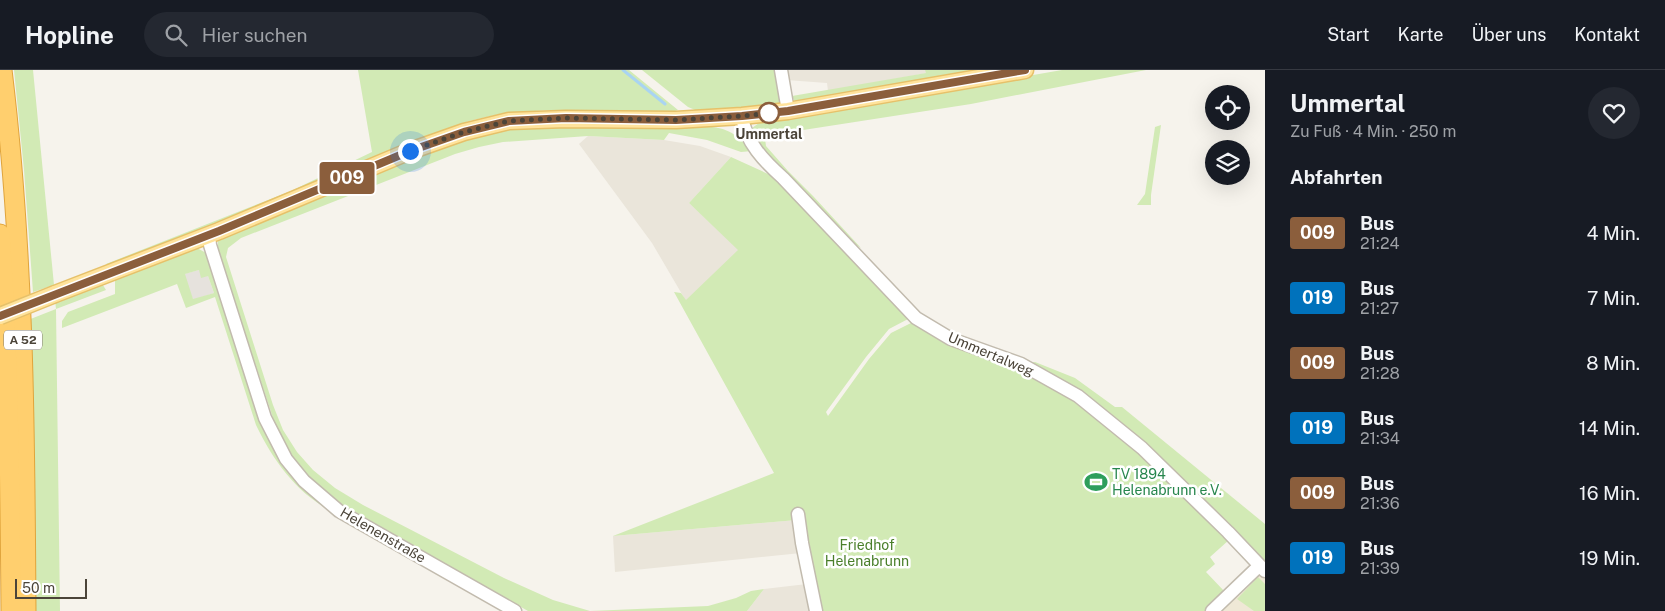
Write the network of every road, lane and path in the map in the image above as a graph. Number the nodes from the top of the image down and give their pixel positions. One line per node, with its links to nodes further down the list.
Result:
1 (2, 70): 12 (highway, A 52)
2 (781, 70): 4 (street)
3 (1025, 70): 4 (main road)
4 (788, 111): 5 (main road)
5 (742, 116): 7 (main road); 10 (street, Ummertalweg)
6 (0, 234): 11 (highway, A 52)
7 (209, 235): 8 (main road, bridge); 13 (street, Helenenstraße)
8 (0, 316)
9 (798, 514): 14 (street)
10 (1262, 568): 15 (street)
11 (10, 611)
12 (26, 611)
13 (515, 611)
14 (816, 611)
15 (1212, 611)

